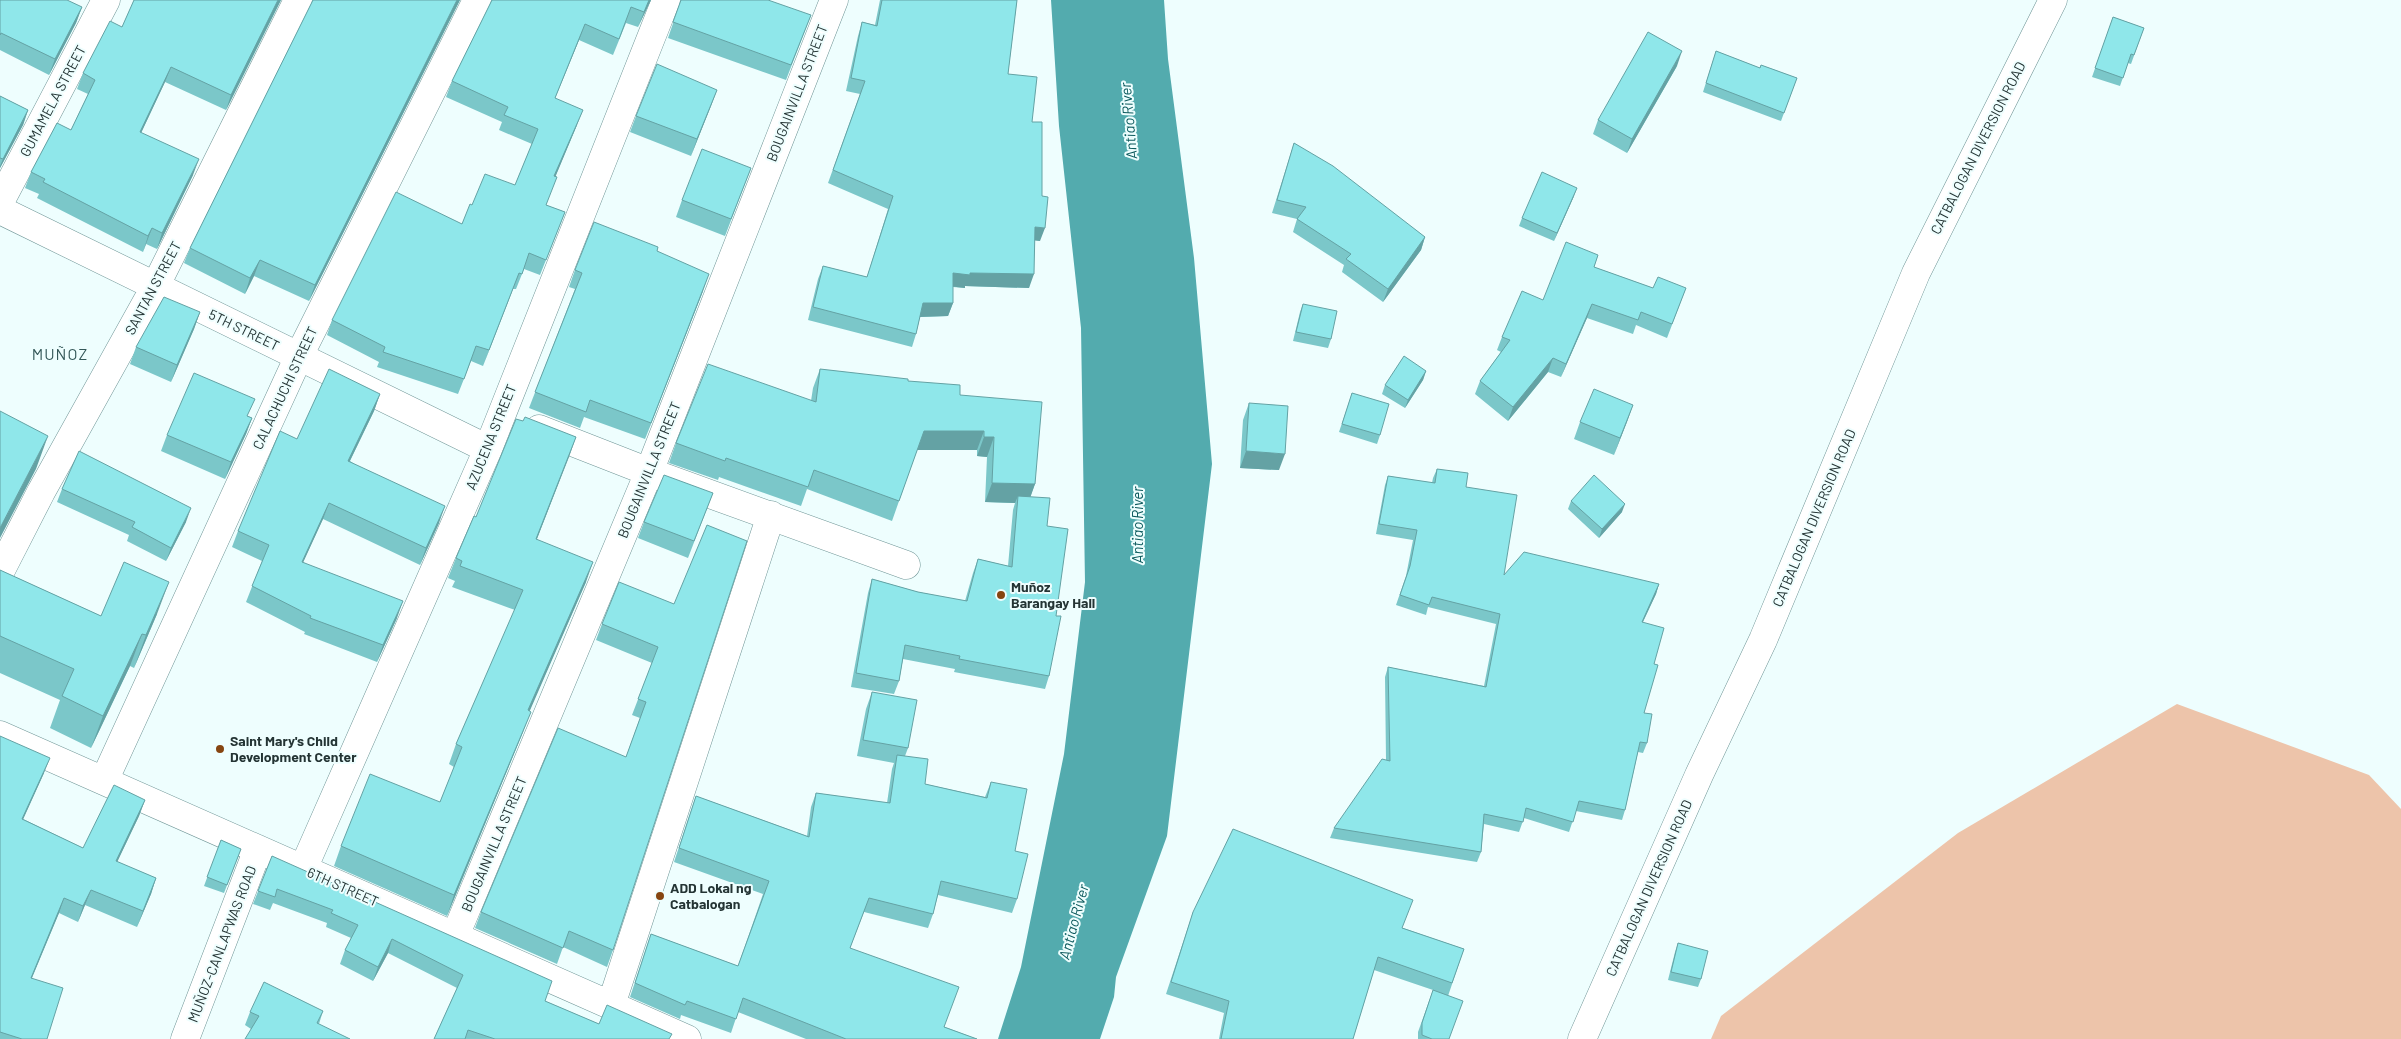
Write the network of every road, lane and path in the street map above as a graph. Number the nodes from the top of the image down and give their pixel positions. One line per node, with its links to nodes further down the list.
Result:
1 (106, 0): 7 (main road, GUMAMELA STREET)
2 (298, 0): 9 (main road, SANTAN STREET)
3 (477, 0): 10 (main road, CALACHUCHI STREET)
4 (666, 0): 11 (main road, AZUCENA STREET)
5 (834, 0): 13 (main road, BOUGAINVILLA STREET)
6 (2053, 0): 25 (main road, CATBALOGAN DIVERSION ROAD)
7 (0, 202)
8 (0, 210): 9 (main road, 5TH STREET)
9 (155, 287): 10 (main road, 5TH STREET); 16 (main road, SANTAN STREET)
10 (299, 356): 12 (main road, 5TH STREET); 18 (main road, CALACHUCHI STREET)
11 (501, 414): 12 (main road, AZUCENA STREET); 13 (main road)
12 (488, 449): 20 (main road, AZUCENA STREET)
13 (649, 472): 14 (main road); 21 (main road, BOUGAINVILLA STREET)
14 (771, 515): 15 (main road); 22 (main road)
15 (906, 565)
16 (0, 572)
17 (0, 735): 18 (main road, 6TH STREET)
18 (104, 781): 19 (main road, 6TH STREET)
19 (258, 849): 20 (main road, 6TH STREET); 23 (main road, MUÑOZ-CANLAPWAS ROAD)
20 (303, 869): 21 (main road, 6TH STREET)
21 (455, 936): 22 (main road, 6TH STREET)
22 (611, 1005): 24 (main road, 6TH STREET)
23 (185, 1039)
24 (687, 1039)
25 (1582, 1039)

